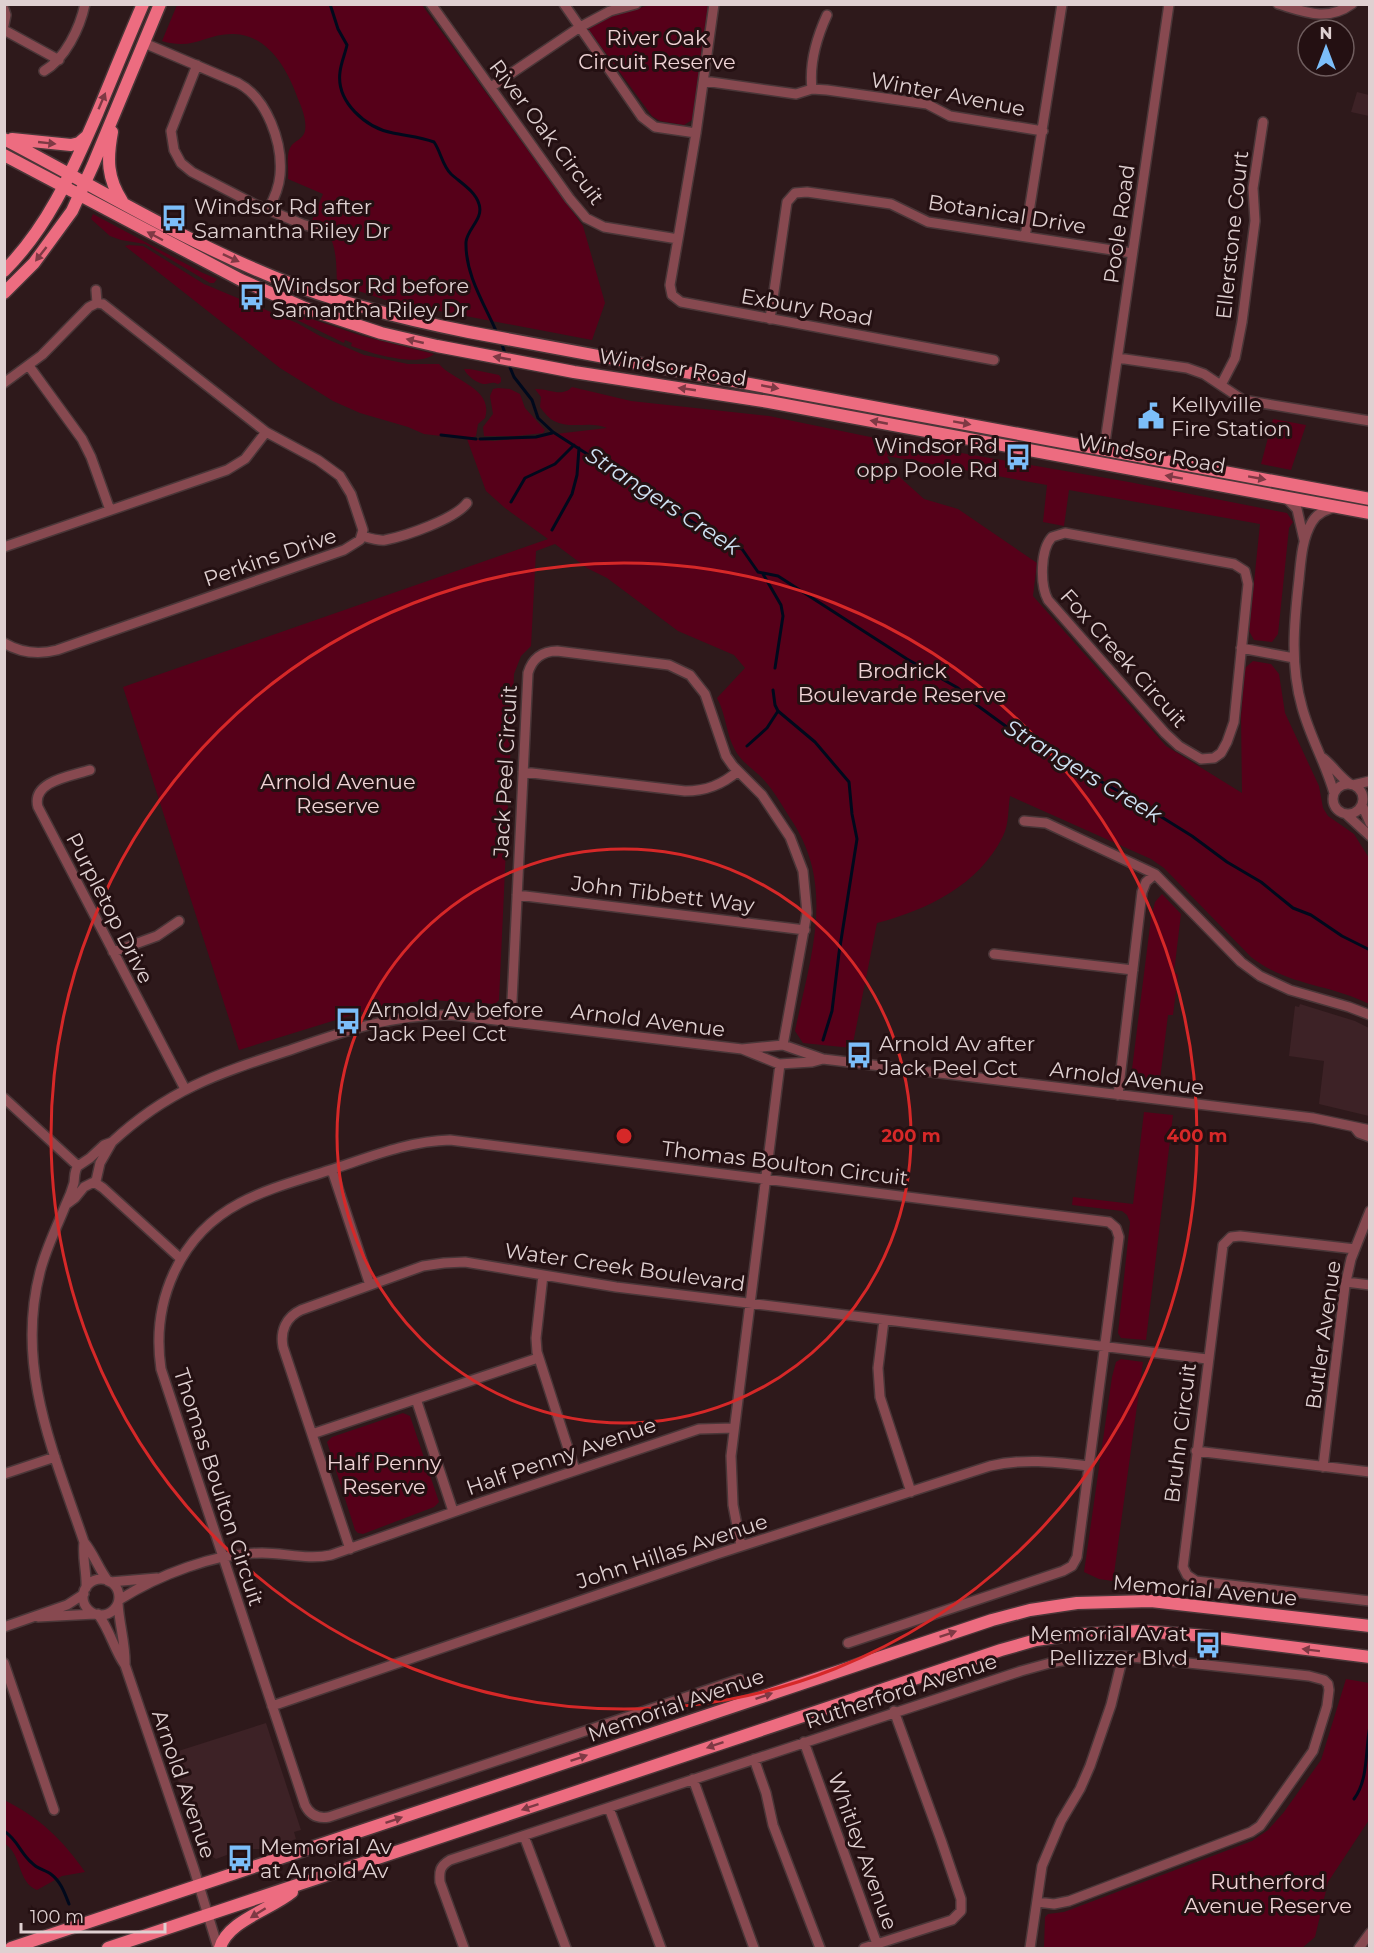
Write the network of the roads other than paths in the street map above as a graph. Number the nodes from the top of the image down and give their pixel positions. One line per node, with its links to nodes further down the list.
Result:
1 (85, 4): 18 (street)
2 (143, 4): 28 (main road, one-way to 2)
3 (160, 4): 17 (main road)
4 (431, 4): 22 (street, River Oak Circuit)
5 (564, 4): 15 (street)
6 (636, 4): 15 (street)
7 (714, 4): 21 (street)
8 (1062, 4): 26 (street)
9 (1169, 4): 40 (street, Poole Road)
10 (1278, 4): 11 (street)
11 (1352, 4)
12 (4, 9): 14 (street)
13 (827, 15): 23 (street)
14 (4, 25)
15 (580, 27): 22 (street); 27 (street)
16 (4, 30): 18 (street)
17 (144, 43): 19 (street); 24 (main road)
18 (59, 60): 20 (street)
19 (196, 65): 36 (street); 36 (street)
20 (44, 71)
21 (704, 81): 23 (street, Winter Avenue); 27 (street)
22 (491, 87): 39 (street, River Oak Circuit)
23 (812, 89): 26 (street, Winter Avenue)
24 (114, 114): 32 (main road); 35 (main road)
25 (1263, 122): 50 (street, Ellerstone Court)
26 (1042, 131): 38 (street)
27 (696, 133): 39 (street)
28 (87, 136): 29 (main road, one-way to 28); 31 (main road)
29 (4, 138): 31 (main road, Windsor Road)
30 (4, 155): 33 (main road, Windsor Road)
31 (70, 174): 32 (main road, Windsor Road); 33 (main road)
32 (85, 182): 34 (main road); 35 (main road, Windsor Road)
33 (64, 187): 34 (main road, Windsor Road); 41 (main road)
34 (79, 195): 43 (main road, one-way to 43); 54 (main road, Windsor Road, one-way to 34)
35 (123, 202): 53 (main road, Windsor Road, one-way to 53)
36 (268, 210): 37 (street)
37 (326, 231)
38 (1025, 237): 40 (street, Botanical Drive); 45 (street, Botanical Drive)
39 (678, 239): 45 (street, Exbury Road)
40 (1132, 253): 46 (street, Poole Road)
41 (4, 271)
42 (96, 290): 44 (street)
43 (4, 293)
44 (97, 303): 48 (street); 52 (street, Perkins Drive)
45 (770, 319): 47 (street, Exbury Road)
46 (1118, 358): 50 (street); 53 (street, Poole Road)
47 (994, 360)
48 (29, 366): 49 (street); 58 (street)
49 (4, 383)
50 (1221, 385): 51 (street)
51 (1370, 421)
52 (266, 432): 58 (street); 60 (street, Perkins Drive)
53 (1104, 449): 55 (main road, Windsor Road, one-way to 55)
54 (1286, 498): 57 (main road, Windsor Road); 61 (street)
55 (1370, 499)
56 (467, 503): 60 (street)
57 (1335, 507): 59 (main road, Windsor Road); 61 (street)
58 (110, 510): 62 (street)
59 (1370, 513)
60 (362, 536): 63 (street, Perkins Drive)
61 (1304, 540): 65 (street)
62 (4, 547)
63 (4, 643)
64 (1241, 648): 64 (street, Fox Creek Circuit); 65 (street)
65 (1294, 658): 66 (street)
66 (1323, 758): 71 (street); 72 (street)
67 (90, 770): 82 (street, Purpletop Drive)
68 (738, 771): 69 (street); 69 (street, Jack Peel Circuit); 81 (street, Jack Peel Circuit)
69 (523, 772): 79 (street, Jack Peel Circuit)
70 (1370, 781): 71 (street)
71 (1352, 785): 72 (street); 73 (street)
72 (1334, 794): 74 (street)
73 (1365, 800): 74 (street); 76 (street)
74 (1346, 814): 77 (street)
75 (1024, 821): 78 (street)
76 (1370, 823)
77 (1370, 836)
78 (1155, 874): 84 (street); 85 (street)
79 (517, 895): 81 (street, John Tibbett Way); 86 (street, Jack Peel Circuit)
80 (178, 921): 82 (street)
81 (805, 930): 87 (street, Jack Peel Circuit)
82 (113, 952): 91 (street, Purpletop Drive)
83 (994, 954): 84 (street)
84 (1133, 970): 92 (street)
85 (1370, 1015)
86 (511, 1021): 88 (street, Arnold Avenue); 91 (street, Arnold Avenue)
87 (783, 1046): 88 (street, Arnold Avenue); 89 (street, Arnold Avenue); 90 (street); 90 (street)
88 (742, 1049): 90 (street, Arnold Avenue)
89 (823, 1059): 90 (street, Arnold Avenue); 92 (street, Arnold Avenue)
90 (781, 1063): 101 (street)
91 (184, 1089): 97 (street, Arnold Avenue)
92 (1118, 1095): 94 (street, Arnold Avenue)
93 (4, 1098): 98 (street)
94 (1355, 1128): 95 (street, Arnold Avenue); 96 (street, Arnold Avenue)
95 (1370, 1130)
96 (1370, 1137)
97 (112, 1142): 98 (street, Arnold Avenue); 100 (street, Arnold Avenue)
98 (79, 1167): 100 (street); 102 (street); 103 (street)
99 (332, 1170): 101 (street, Thomas Boulton Circuit); 106 (street, Thomas Boulton Circuit); 109 (street)
100 (98, 1171): 102 (street)
101 (765, 1179): 111 (street); 113 (street, Thomas Boulton Circuit)
102 (90, 1184): 103 (street); 106 (street)
103 (67, 1204): 120 (street)
104 (1370, 1211): 105 (street, Butler Avenue)
105 (1355, 1250): 108 (street, Butler Avenue); 115 (street, Bruhn Circuit)
106 (181, 1259): 131 (street, Thomas Boulton Circuit)
107 (543, 1275): 109 (street, Water Creek Boulevard); 111 (street, Water Creek Boulevard); 114 (street)
108 (1346, 1282): 110 (street); 122 (street, Butler Avenue)
109 (370, 1285): 118 (street, Water Creek Boulevard)
110 (1370, 1285)
111 (749, 1304): 112 (street, Water Creek Boulevard); 117 (street)
112 (884, 1320): 113 (street, Water Creek Boulevard); 126 (street)
113 (1105, 1347): 115 (street, Water Creek Boulevard); 121 (street, Thomas Boulton Circuit)
114 (538, 1358): 116 (street); 123 (street)
115 (1207, 1359): 119 (street, Bruhn Circuit)
116 (416, 1399): 118 (street); 127 (street)
117 (734, 1428): 123 (street, Half Penny Avenue); 129 (street)
118 (312, 1434): 130 (street, Water Creek Boulevard)
119 (1196, 1451): 122 (street); 135 (street, Bruhn Circuit)
120 (55, 1457): 125 (street); 128 (street)
121 (1089, 1466): 126 (street, John Hillas Avenue); 141 (street, Thomas Boulton Circuit)
122 (1323, 1467): 124 (street)
123 (575, 1470): 127 (street, Half Penny Avenue)
124 (1370, 1472)
125 (4, 1474)
126 (911, 1492): 129 (street, John Hillas Avenue)
127 (453, 1511): 130 (street, Half Penny Avenue)
128 (84, 1542): 133 (street); 134 (street)
129 (741, 1546): 147 (street, John Hillas Avenue)
130 (350, 1549): 131 (street, Half Penny Avenue)
131 (223, 1558): 132 (street, Half Penny Avenue); 147 (street, Thomas Boulton Circuit)
132 (157, 1578): 133 (street, Half Penny Avenue); 136 (street, Half Penny Avenue)
133 (109, 1581): 134 (street); 136 (street)
134 (85, 1591): 137 (street); 138 (street)
135 (1370, 1601)
136 (118, 1602): 137 (street); 145 (street, Arnold Avenue)
137 (97, 1614): 138 (street); 145 (street, Arnold Avenue)
138 (36, 1617): 140 (street)
139 (1370, 1626): 156 (main road, Memorial Avenue, one-way to 139)
140 (4, 1627)
141 (848, 1643)
142 (1123, 1656): 148 (street, Rutherford Avenue); 157 (street); 157 (street, Rutherford Avenue)
143 (1370, 1657): 155 (main road, one-way to 155)
144 (4, 1663): 153 (street)
145 (125, 1665): 156 (street, Arnold Avenue)
146 (740, 1679): 147 (street, Thomas Boulton Circuit)
147 (272, 1706)
148 (894, 1712): 149 (street, Rutherford Avenue); 160 (street, Whitley Avenue)
149 (804, 1742): 150 (street, Rutherford Avenue); 160 (street, Whitley Avenue)
150 (754, 1759): 151 (street, Rutherford Avenue); 168 (street)
151 (693, 1779): 152 (street, Rutherford Avenue); 167 (street)
152 (609, 1808): 154 (street, Rutherford Avenue); 166 (street)
153 (54, 1809)
154 (524, 1836): 164 (street, Rutherford Avenue); 165 (street)
155 (302, 1884): 158 (main road); 163 (main road, one-way to 163)
156 (199, 1886): 158 (street, Arnold Avenue); 161 (main road, Memorial Avenue)
157 (1036, 1902): 170 (street)
158 (208, 1915): 162 (main road); 163 (street, Arnold Avenue)
159 (1369, 1935): 171 (street)
160 (877, 1944): 169 (street)
161 (11, 1948)
162 (108, 1948)
163 (219, 1948)
164 (464, 1948)
165 (566, 1948)
166 (661, 1948)
167 (754, 1948)
168 (820, 1948)
169 (864, 1948)
170 (1030, 1948)
171 (1359, 1948)

